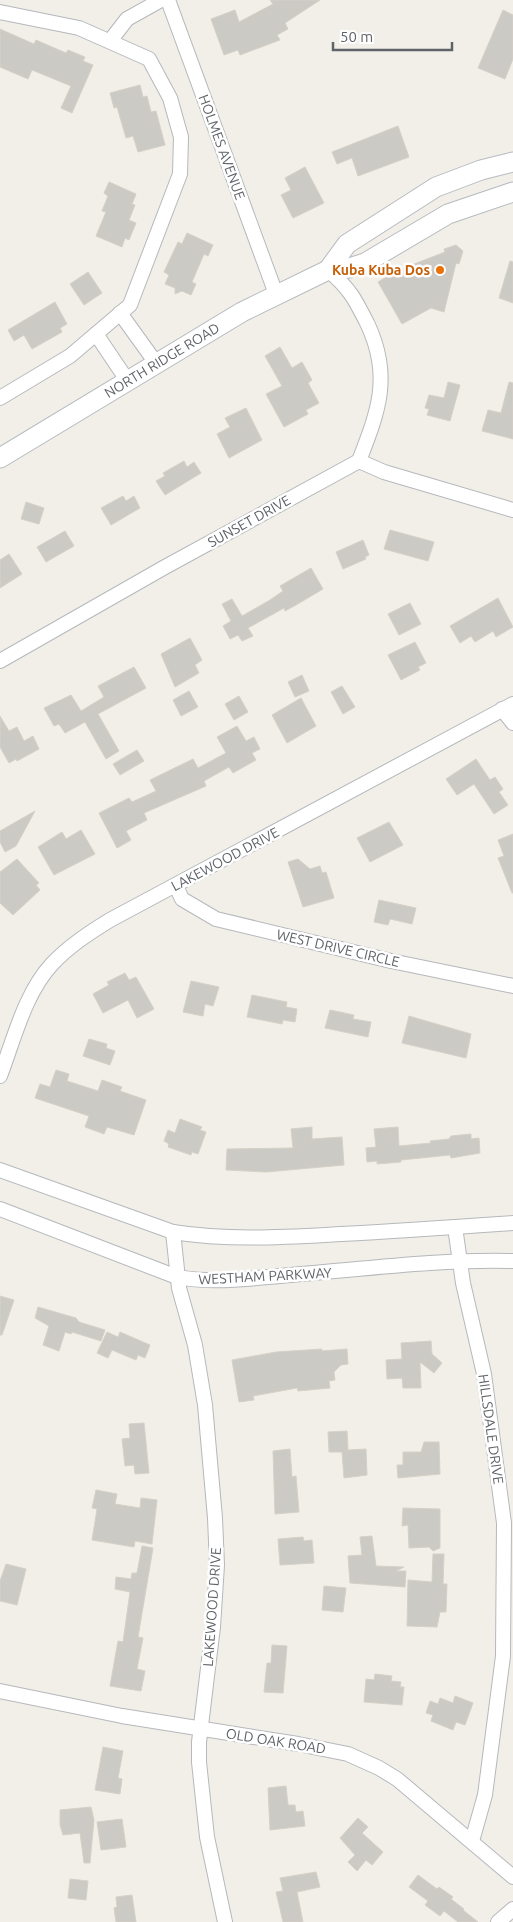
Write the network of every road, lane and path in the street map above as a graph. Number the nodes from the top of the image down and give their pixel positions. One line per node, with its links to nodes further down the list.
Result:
1 (162, 0): 4 (street)
2 (168, 0): 8 (street, HOLMES AVENUE)
3 (0, 12): 4 (street)
4 (110, 41): 9 (street)
5 (513, 162): 7 (main road, NORTH RIDGE ROAD)
6 (513, 192): 7 (main road, NORTH RIDGE ROAD)
7 (328, 270): 8 (main road, NORTH RIDGE ROAD); 15 (street)
8 (276, 294): 11 (main road, NORTH RIDGE ROAD)
9 (120, 313): 10 (street); 11 (street)
10 (96, 334): 12 (street); 13 (street)
11 (156, 363): 12 (main road, NORTH RIDGE ROAD)
12 (127, 380): 14 (main road, NORTH RIDGE ROAD)
13 (0, 398)
14 (0, 458)
15 (358, 461): 16 (street); 17 (street, SUNSET DRIVE)
16 (513, 510)
17 (0, 661)
18 (508, 707): 19 (street); 20 (street, LAKEWOOD DRIVE)
19 (513, 723)
20 (176, 886): 21 (street, WEST DRIVE CIRCLE); 22 (street, LAKEWOOD DRIVE)
21 (513, 986)
22 (0, 1076)
23 (0, 1170): 27 (street)
24 (0, 1209): 30 (street, WESTHAM PARKWAY)
25 (513, 1223): 26 (street)
26 (455, 1227): 27 (street); 29 (street, HILLSDALE DRIVE)
27 (173, 1232): 30 (street, LAKEWOOD DRIVE)
28 (513, 1261): 29 (street, WESTHAM PARKWAY)
29 (459, 1262): 30 (street, WESTHAM PARKWAY); 33 (street, HILLSDALE DRIVE)
30 (177, 1277): 32 (street, LAKEWOOD DRIVE)
31 (0, 1691): 32 (street, OLD OAK ROAD)
32 (200, 1730): 33 (street, OLD OAK ROAD); 36 (street, LAKEWOOD DRIVE)
33 (472, 1841): 34 (street, OLD OAK ROAD)
34 (513, 1877)
35 (513, 1909): 37 (street)
36 (225, 1922)
37 (498, 1922)

